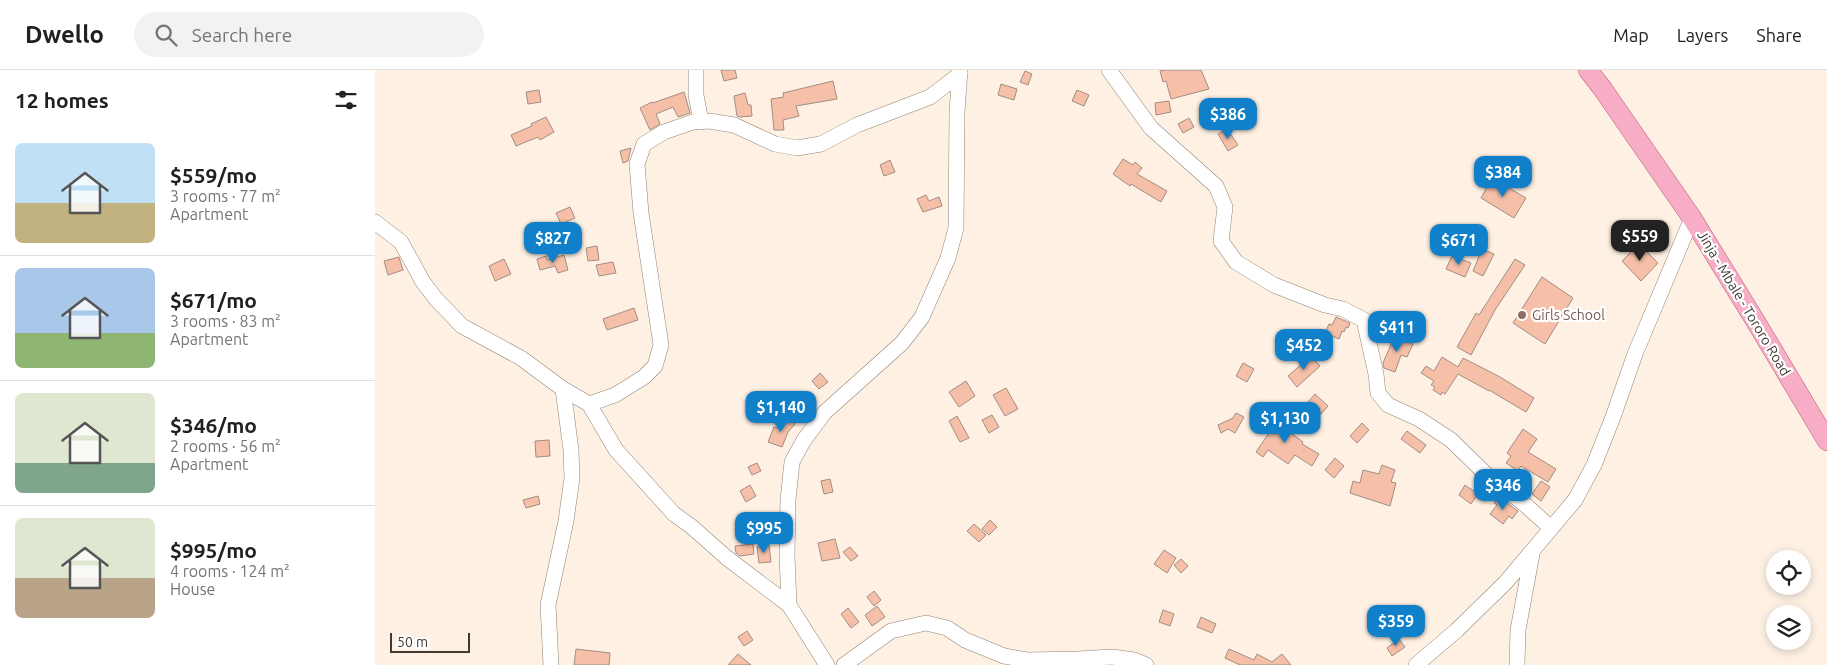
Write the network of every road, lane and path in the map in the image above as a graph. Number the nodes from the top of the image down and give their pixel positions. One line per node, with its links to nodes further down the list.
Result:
1 (695, 70): 5 (street)
2 (1109, 70): 11 (street)
3 (1588, 70): 6 (main road, Jinja - Mbale - Tororo Road)
4 (960, 72): 5 (street); 13 (street)
5 (701, 122): 9 (street)
6 (1692, 218): 10 (main road, Jinja - Mbale - Tororo Road); 11 (street)
7 (375, 222): 8 (street)
8 (563, 389): 9 (street); 14 (street)
9 (589, 404): 13 (street)
10 (1827, 440)
11 (1551, 528): 12 (street)
12 (1533, 550): 18 (street); 19 (street)
13 (789, 605): 15 (street)
14 (551, 665)
15 (827, 665)
16 (844, 665): 17 (street)
17 (1146, 665)
18 (1416, 665)
19 (1517, 665)

